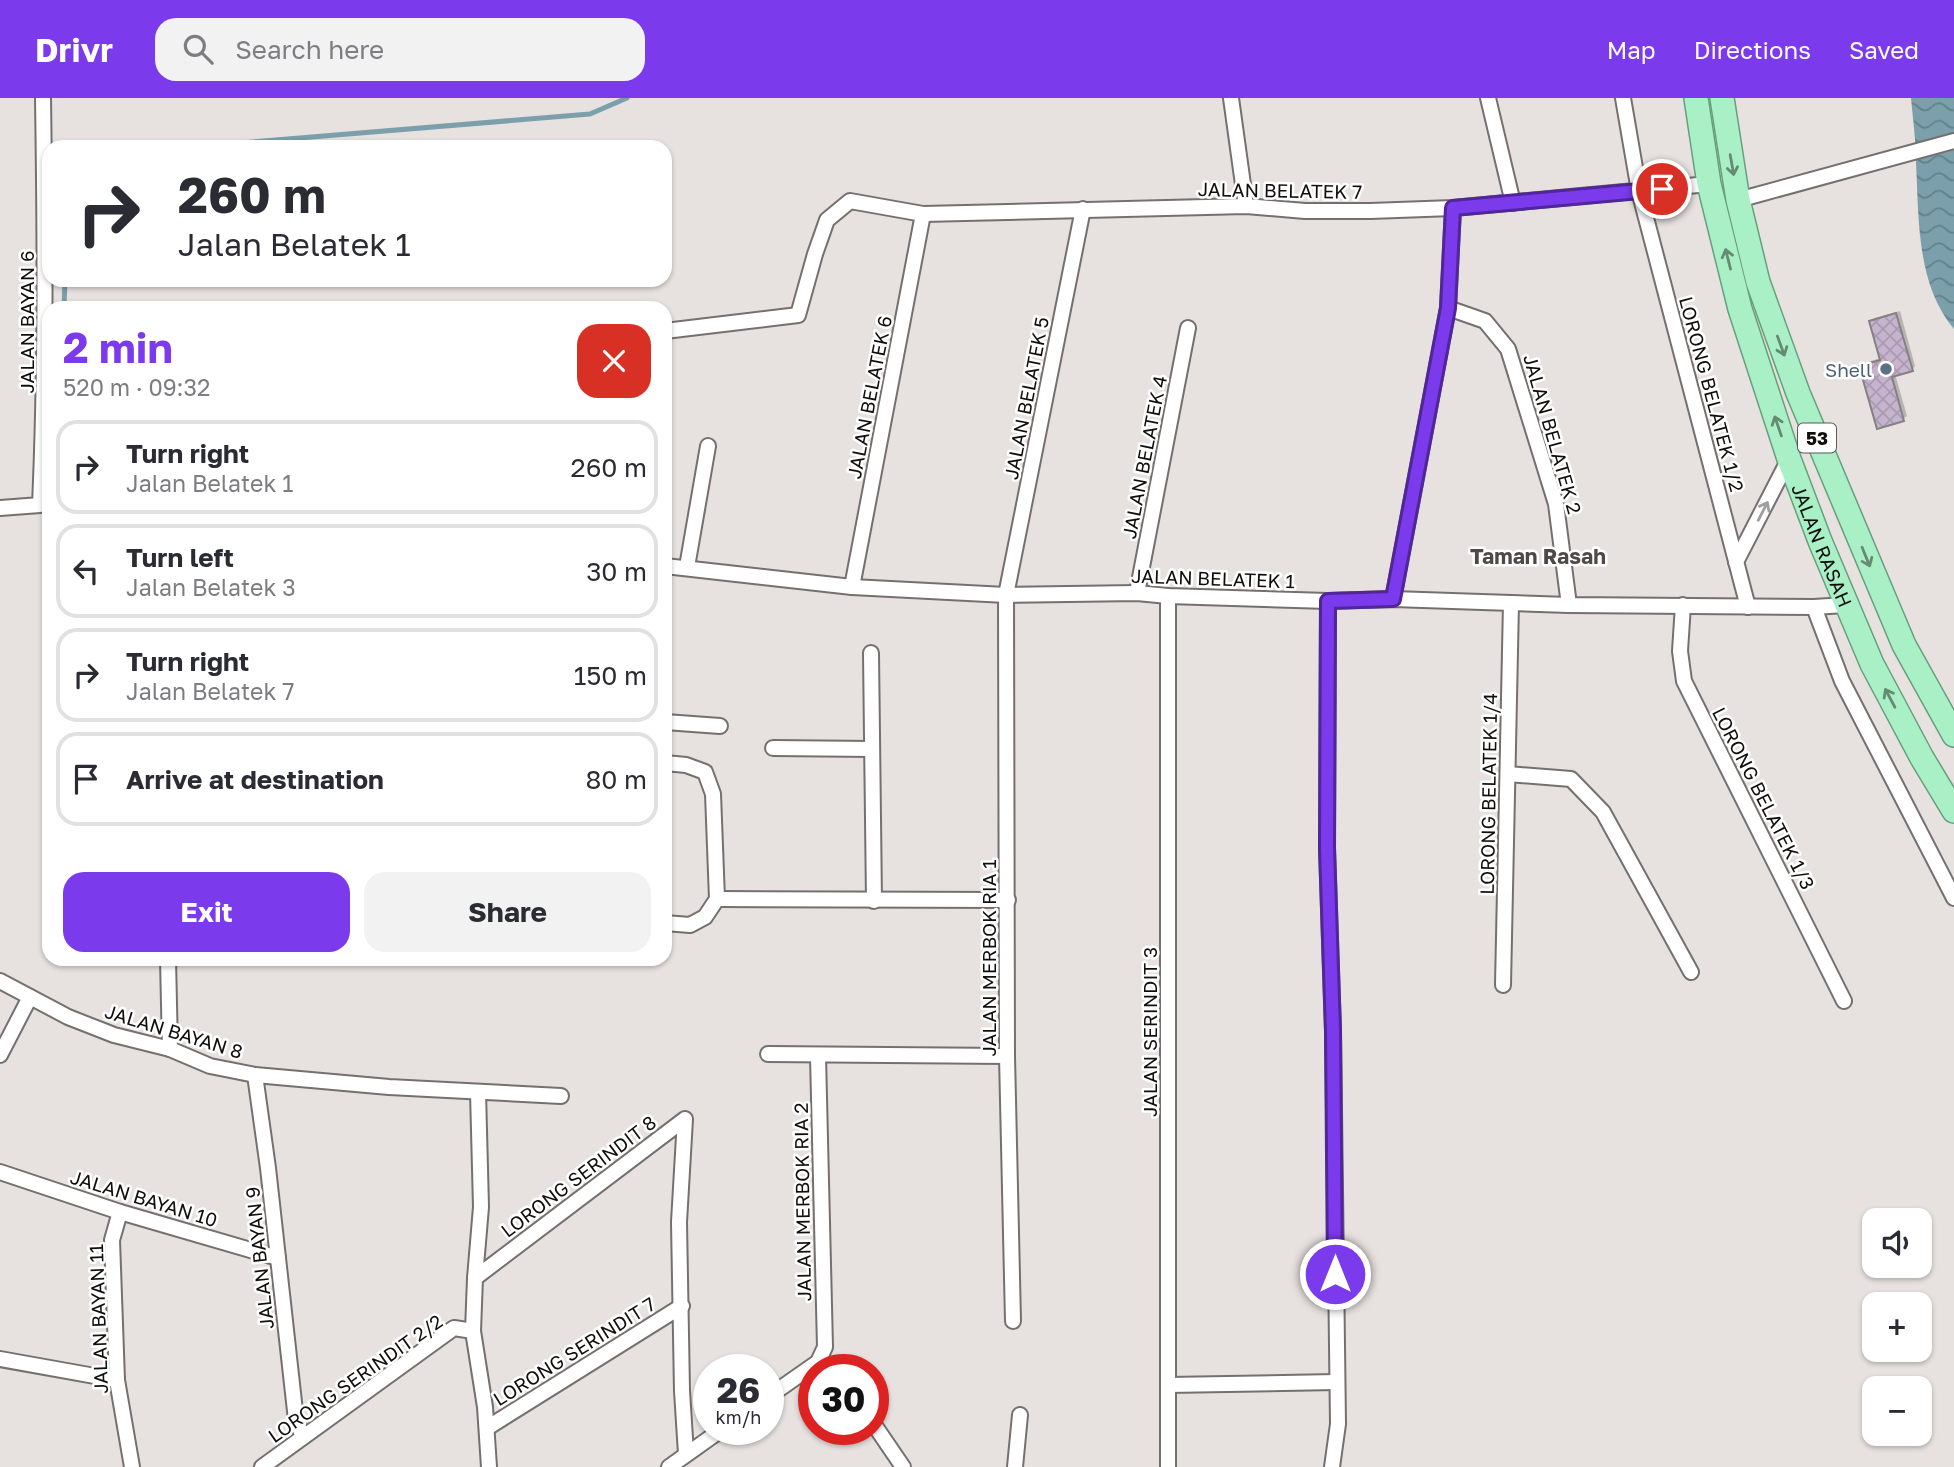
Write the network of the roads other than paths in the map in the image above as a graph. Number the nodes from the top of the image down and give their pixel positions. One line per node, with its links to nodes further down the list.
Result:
1 (43, 98): 7 (street, JALAN BAYAN 6)
2 (1231, 98): 13 (street)
3 (1488, 98): 12 (street)
4 (1623, 98): 10 (street, LORONG BELATEK 1/2)
5 (1696, 98): 9 (highway, JALAN RASAH / 53)
6 (1722, 98): 11 (highway, JALAN RASAH / 53, one-way to 11)
7 (44, 140)
8 (1954, 141): 11 (street)
9 (1709, 184): 10 (street, JALAN BELATEK 7); 21 (highway, JALAN RASAH / 53, one-way to 9)
10 (1639, 191): 12 (street, JALAN BELATEK 7); 24 (street, LORONG BELATEK 1/2)
11 (1738, 200): 29 (highway, JALAN RASAH / 53, one-way to 29)
12 (1514, 203): 14 (street, JALAN BELATEK 7)
13 (1246, 206): 14 (street, JALAN BELATEK 7); 15 (street, JALAN BELATEK 7)
14 (1453, 208): 17 (street)
15 (1083, 209): 16 (street, JALAN BELATEK 7); 30 (street, JALAN BELATEK 5)
16 (923, 214): 19 (street, JALAN BELATEK 7); 27 (street, JALAN BELATEK 6)
17 (1448, 308): 32 (street); 35 (street, JALAN BELATEK 2)
18 (1188, 328): 28 (street, JALAN BELATEK 4)
19 (672, 330)
20 (708, 446): 26 (street)
21 (1789, 459): 24 (street, one-way to 21); 37 (highway, JALAN RASAH / 53)
22 (42, 463): 23 (street, JALAN BAYAN 6)
23 (0, 508)
24 (1736, 562): 38 (street, LORONG BELATEK 1/2)
25 (672, 566): 26 (street, JALAN BELATEK 1)
26 (687, 567): 27 (street, JALAN BELATEK 1)
27 (852, 587): 30 (street, JALAN BELATEK 1)
28 (1138, 593): 30 (street, JALAN BELATEK 1); 31 (street, JALAN BELATEK 1)
29 (1881, 593): 37 (highway); 43 (highway, JALAN RASAH / 53)
30 (1006, 595): 51 (street, JALAN MERBOK RIA 1)
31 (1168, 596): 33 (street, JALAN BELATEK 1); 79 (street, JALAN SERINDIT 3)
32 (1393, 599): 33 (street, JALAN BELATEK 1); 34 (street, JALAN BELATEK 1)
33 (1328, 601): 78 (street)
34 (1511, 603): 35 (street, JALAN BELATEK 1); 47 (street, LORONG BELATEK 1/4)
35 (1569, 605): 36 (street, JALAN BELATEK 1)
36 (1683, 605): 38 (street, JALAN BELATEK 1); 59 (street, LORONG BELATEK 1/3)
37 (1845, 605): 39 (street, JALAN BELATEK 1); 48 (highway, JALAN RASAH / 53, one-way to 37)
38 (1748, 607): 39 (street, JALAN BELATEK 1)
39 (1814, 607): 49 (street)
40 (872, 653): 45 (street)
41 (672, 723): 42 (street)
42 (720, 726)
43 (1954, 735)
44 (772, 748): 45 (street)
45 (872, 749): 52 (street)
46 (672, 764): 50 (street)
47 (1508, 774): 55 (street); 57 (street, LORONG BELATEK 1/4)
48 (1954, 810)
49 (1954, 898)
50 (717, 899): 52 (street); 53 (street)
51 (1008, 900): 52 (street); 64 (street, JALAN MERBOK RIA 1)
52 (874, 901)
53 (672, 924)
54 (168, 966): 60 (street)
55 (1691, 972)
56 (0, 981): 58 (street, JALAN BAYAN 8)
57 (1503, 985)
58 (30, 997): 60 (street, JALAN BAYAN 8); 62 (street)
59 (1844, 1001)
60 (170, 1049): 65 (street, JALAN BAYAN 8)
61 (768, 1054): 63 (street)
62 (0, 1055)
63 (818, 1056): 64 (street); 75 (street, JALAN MERBOK RIA 2)
64 (1007, 1056): 73 (street, JALAN MERBOK RIA 1)
65 (255, 1075): 66 (street, JALAN BAYAN 8); 70 (street, JALAN BAYAN 9)
66 (478, 1091): 67 (street, JALAN BAYAN 8); 71 (street)
67 (561, 1096)
68 (0, 1172): 69 (street, JALAN BAYAN 10)
69 (120, 1212): 70 (street, JALAN BAYAN 10); 77 (street, JALAN BAYAN 11)
70 (278, 1258): 82 (street, JALAN BAYAN 9)
71 (475, 1278): 72 (street, LORONG SERINDIT 8); 74 (street)
72 (682, 1306): 81 (street, LORONG SERINDIT 7); 85 (street)
73 (1013, 1321)
74 (473, 1331): 81 (street); 82 (street, LORONG SERINDIT 2/2)
75 (825, 1354)
76 (0, 1359): 77 (street)
77 (117, 1380): 86 (street, JALAN BAYAN 11)
78 (1336, 1382): 79 (street); 93 (street)
79 (1168, 1385): 92 (street, JALAN SERINDIT 3)
80 (1020, 1415): 91 (street)
81 (487, 1428): 88 (street)
82 (303, 1437): 87 (street, LORONG SERINDIT 2/2)
83 (699, 1445): 85 (street)
84 (888, 1445): 90 (street)
85 (686, 1454): 89 (street)
86 (132, 1467)
87 (262, 1467)
88 (489, 1467)
89 (669, 1467)
90 (903, 1467)
91 (1015, 1467)
92 (1168, 1467)
93 (1332, 1467)

